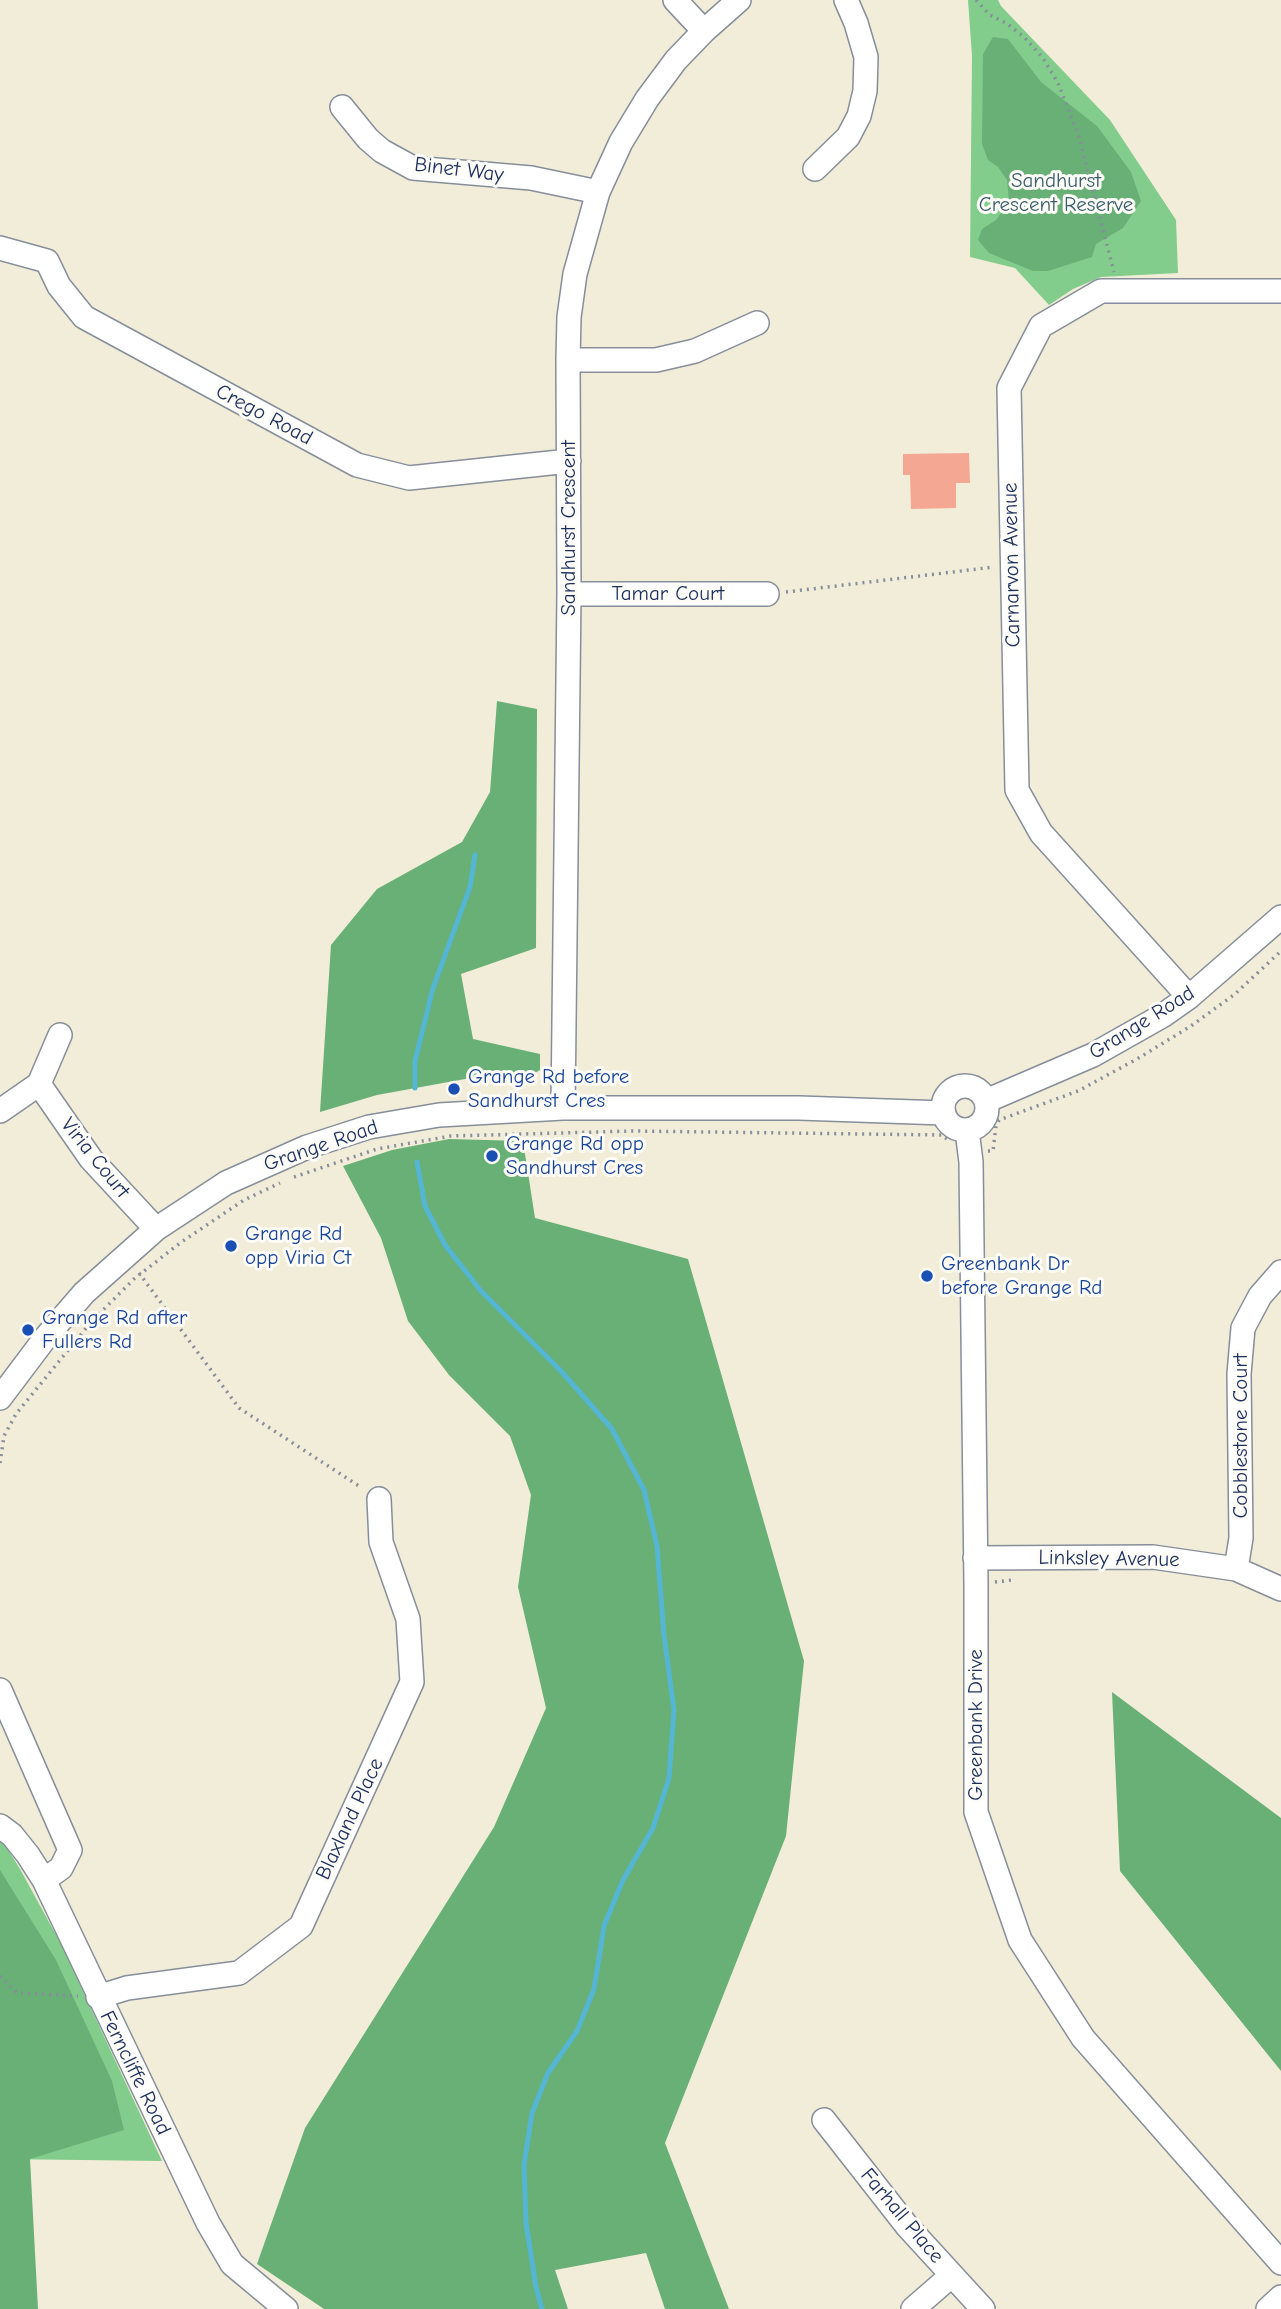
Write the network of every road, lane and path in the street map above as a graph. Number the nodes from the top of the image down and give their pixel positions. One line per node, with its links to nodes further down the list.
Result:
1 (675, 0): 5 (street)
2 (740, 0): 5 (street, Sandhurst Crescent)
3 (846, 0): 7 (street)
4 (976, 0): 10 (path)
5 (704, 31): 8 (street, Sandhurst Crescent)
6 (342, 107): 8 (street, Binet Way)
7 (815, 169)
8 (598, 192): 13 (street, Sandhurst Crescent)
9 (0, 248): 14 (street, Crego Road)
10 (1119, 291): 11 (street, Carnarvon Avenue); 20 (street, Carnarvon Avenue)
11 (1281, 291)
12 (757, 323): 13 (street)
13 (568, 360): 14 (street, Sandhurst Crescent)
14 (569, 461): 16 (street, Sandhurst Crescent)
15 (988, 568): 17 (path)
16 (569, 594): 17 (street, Tamar Court); 24 (street, Sandhurst Crescent)
17 (767, 594)
18 (1281, 917): 20 (street, Grange Road)
19 (1281, 951): 28 (path)
20 (1189, 997): 23 (street, Grange Road)
21 (60, 1035): 22 (street)
22 (39, 1084): 25 (street); 29 (street, Viria Court)
23 (986, 1101): 26 (street); 27 (street)
24 (563, 1108): 26 (street, Grange Road); 29 (street, Grange Road)
25 (0, 1111)
26 (944, 1113): 27 (street)
27 (967, 1130): 28 (street, Greenbank Drive)
28 (970, 1153): 32 (path); 36 (street, Greenbank Drive)
29 (156, 1229): 30 (street, Grange Road)
30 (125, 1255): 32 (path); 33 (street, Grange Road)
31 (1281, 1272): 37 (street, Cobblestone Court)
32 (140, 1274): 34 (path); 35 (path)
33 (0, 1398)
34 (0, 1463)
35 (379, 1499): 46 (street, Blaxland Place)
36 (975, 1558): 37 (street, Linksley Avenue); 39 (street, Greenbank Drive)
37 (1236, 1569): 40 (street, Linksley Avenue)
38 (1017, 1579): 39 (path)
39 (976, 1585): 48 (street, Greenbank Drive)
40 (1281, 1589)
41 (0, 1690): 42 (street)
42 (7, 1728): 44 (street)
43 (0, 1826): 44 (street, Ferncliffe Road)
44 (44, 1880): 46 (street, Ferncliffe Road)
45 (0, 1976): 46 (path)
46 (98, 1997): 51 (street, Ferncliffe Road)
47 (824, 2120): 49 (street, Farhall Place)
48 (1281, 2263)
49 (952, 2275): 52 (street); 53 (street, Farhall Place)
50 (1281, 2297): 54 (street)
51 (286, 2309)
52 (912, 2309)
53 (983, 2309)
54 (1268, 2309)

